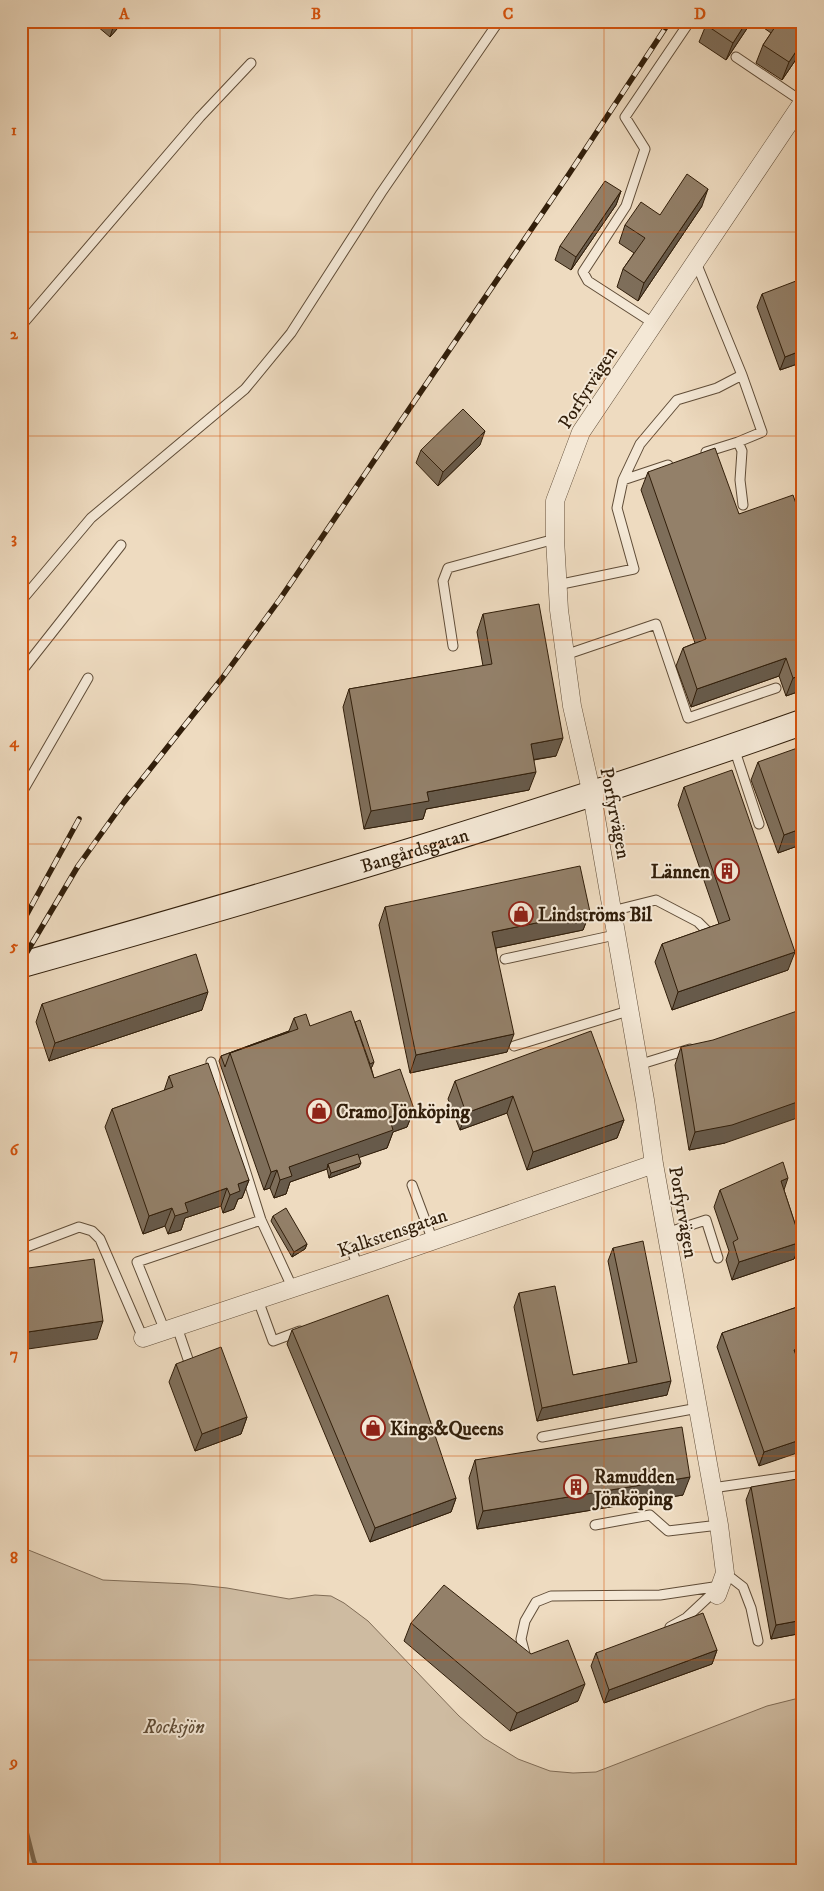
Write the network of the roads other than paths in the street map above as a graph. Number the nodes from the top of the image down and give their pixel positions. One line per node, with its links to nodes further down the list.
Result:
1 (499, 21): 18 (lane)
2 (690, 21): 7 (lane)
3 (736, 57): 5 (lane)
4 (251, 63): 8 (lane)
5 (803, 102): 6 (street, Porfyrvägen)
6 (695, 260): 7 (street, Porfyrvägen); 9 (lane)
7 (653, 323): 15 (street, Porfyrvägen)
8 (21, 326)
9 (742, 375): 10 (lane); 13 (lane)
10 (738, 442): 11 (lane); 14 (lane)
11 (693, 456)
12 (676, 462): 13 (lane)
13 (623, 480): 17 (lane)
14 (744, 506)
15 (555, 539): 17 (street, Porfyrvägen); 19 (lane)
16 (121, 545): 21 (lane)
17 (557, 585): 20 (street, Porfyrvägen)
18 (21, 601)
19 (453, 646)
20 (565, 655): 23 (lane); 27 (street, Porfyrvägen)
21 (21, 672)
22 (88, 678): 26 (lane)
23 (776, 688)
24 (803, 722): 25 (main road, Bangårdsgatan)
25 (733, 745): 27 (main road, Bangårdsgatan); 28 (lane)
26 (21, 794)
27 (592, 795): 29 (street, Porfyrvägen); 33 (main road, Bangårdsgatan)
28 (759, 824)
29 (612, 911): 30 (lane); 31 (street, Porfyrvägen)
30 (706, 930)
31 (616, 935): 32 (lane); 34 (street, Porfyrvägen)
32 (505, 959)
33 (21, 965)
34 (628, 1011): 36 (lane); 38 (street, Porfyrvägen)
35 (703, 1045): 38 (lane)
36 (514, 1046)
37 (211, 1062): 41 (lane)
38 (638, 1065): 39 (street, Porfyrvägen)
39 (654, 1164): 42 (street, Porfyrvägen); 43 (street, Kalkstensgatan)
40 (412, 1185): 43 (lane)
41 (261, 1220): 48 (lane); 50 (lane)
42 (666, 1233): 46 (lane); 54 (street, Porfyrvägen)
43 (433, 1241): 47 (street, Kalkstensgatan)
44 (351, 1248): 47 (lane)
45 (21, 1249): 52 (lane)
46 (718, 1258)
47 (358, 1267): 48 (street, Kalkstensgatan)
48 (293, 1289): 49 (street, Kalkstensgatan)
49 (258, 1300): 50 (street, Kalkstensgatan); 51 (lane)
50 (171, 1329): 52 (street, Kalkstensgatan); 53 (lane)
51 (307, 1329)
52 (143, 1338)
53 (191, 1368)
54 (698, 1408): 55 (lane); 57 (street, Porfyrvägen)
55 (542, 1437)
56 (803, 1475): 57 (lane)
57 (712, 1488): 59 (street, Porfyrvägen)
58 (595, 1525): 59 (lane)
59 (719, 1525): 60 (street, Porfyrvägen)
60 (721, 1585): 61 (lane); 62 (lane); 63 (lane)
61 (660, 1630)
62 (758, 1642)
63 (525, 1654)

